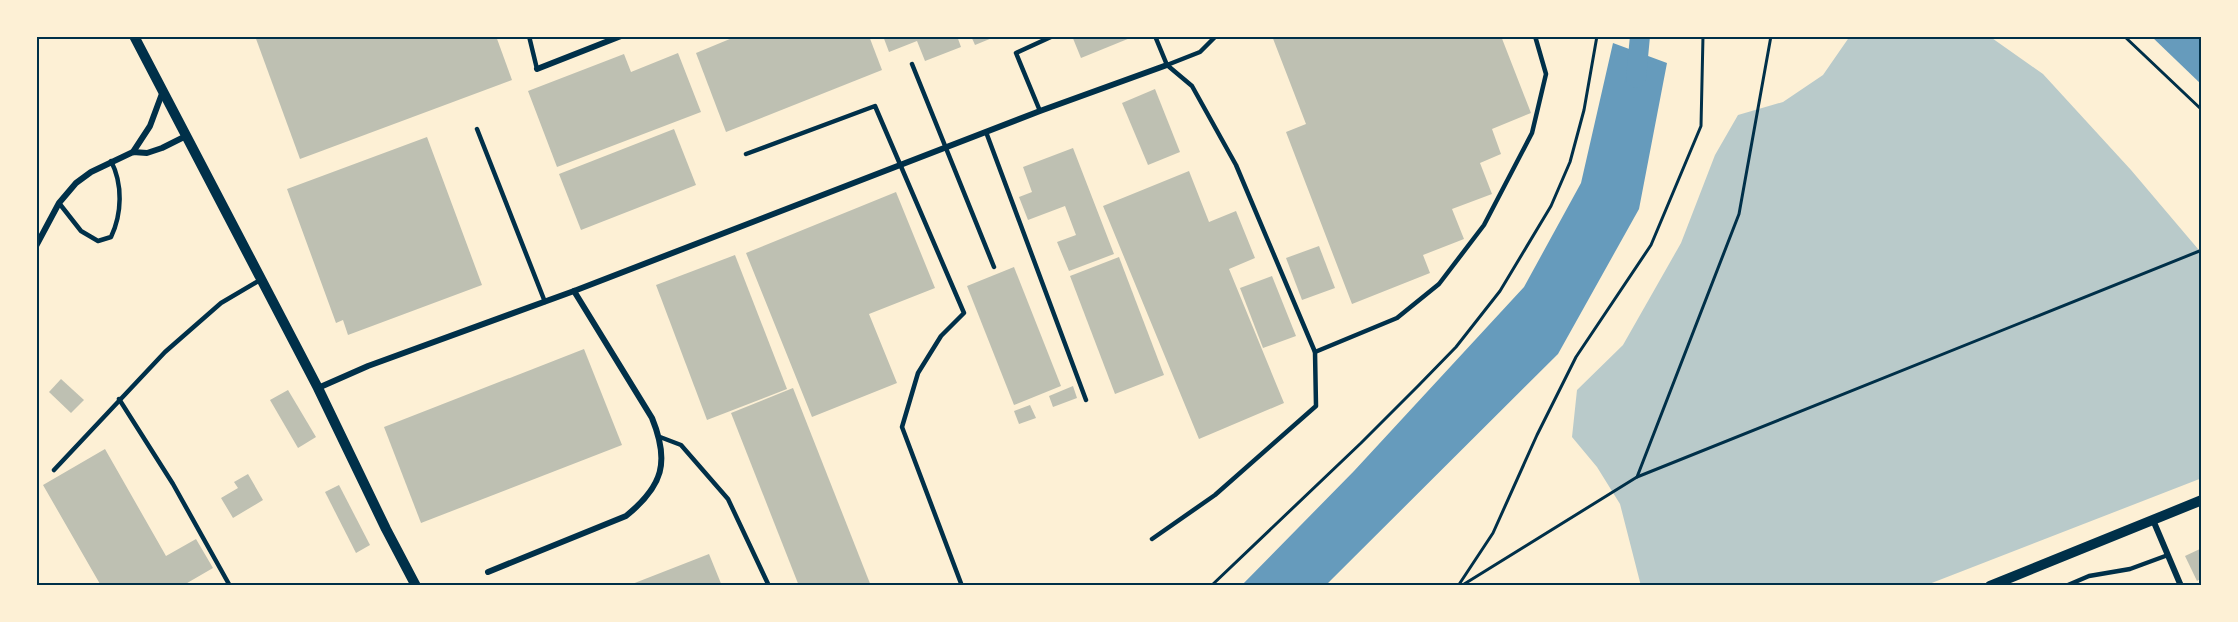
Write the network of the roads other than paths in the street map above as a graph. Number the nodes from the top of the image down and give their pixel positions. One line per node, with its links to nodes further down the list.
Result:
1 (134, 36): 12 (street)
2 (529, 36): 11 (lane)
3 (621, 36): 8 (street)
4 (1053, 36): 13 (lane)
5 (1155, 36): 10 (lane)
6 (1216, 36): 10 (lane)
7 (1534, 36): 28 (lane)
8 (610, 38): 11 (street)
9 (912, 64): 17 (lane)
10 (1167, 65): 13 (street); 28 (lane)
11 (537, 69)
12 (163, 91): 16 (street); 18 (street)
13 (1040, 111): 15 (street)
14 (477, 129): 27 (lane)
15 (986, 132): 17 (street); 31 (lane)
16 (186, 136): 18 (street); 25 (street)
17 (946, 147): 21 (street); 24 (lane)
18 (134, 152): 20 (street)
19 (746, 154): 21 (lane)
20 (111, 161): 22 (street); 22 (lane)
21 (899, 165): 26 (street); 43 (lane)
22 (60, 203): 23 (street)
23 (36, 246)
24 (994, 267)
25 (262, 279): 29 (street); 30 (lane)
26 (573, 291): 27 (street); 32 (street)
27 (545, 302): 29 (street)
28 (1315, 352): 36 (lane)
29 (318, 388): 41 (street)
30 (119, 399): 33 (lane); 40 (lane)
31 (1086, 400)
32 (660, 437): 38 (street); 42 (lane)
33 (54, 470)
34 (2202, 500): 35 (street)
35 (2153, 520): 37 (street); 44 (street)
36 (1152, 539)
37 (2168, 555): 39 (lane); 45 (street)
38 (488, 572)
39 (2068, 585)
40 (230, 586)
41 (416, 586)
42 (769, 586)
43 (962, 586)
44 (1990, 586)
45 (2181, 586)

